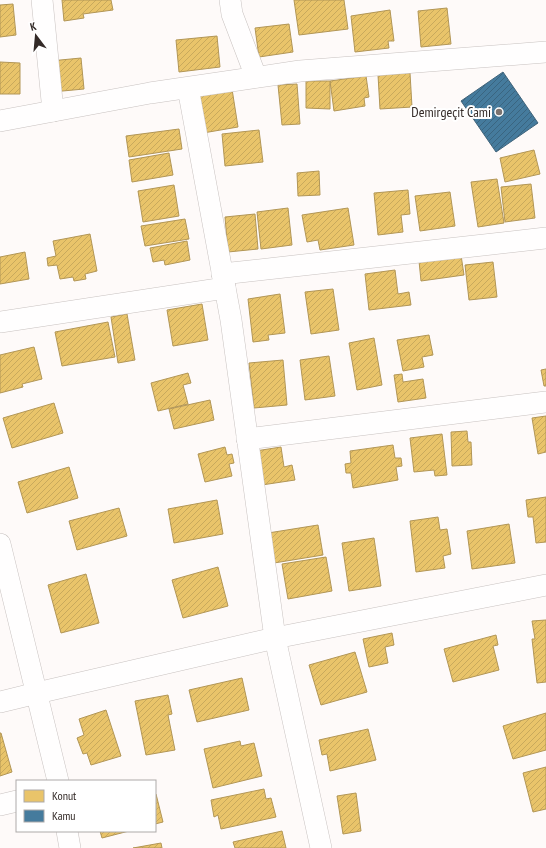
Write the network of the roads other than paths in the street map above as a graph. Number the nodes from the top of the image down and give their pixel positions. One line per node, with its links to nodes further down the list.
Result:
1 (42, 0): 6 (street)
2 (230, 0): 4 (street)
3 (546, 52): 4 (street)
4 (256, 77): 5 (street)
5 (188, 88): 6 (street); 9 (street)
6 (53, 111): 7 (street)
7 (0, 121)
8 (546, 238): 9 (street)
9 (224, 281): 10 (street); 12 (street)
10 (0, 322)
11 (546, 402): 12 (street)
12 (247, 439): 15 (street)
13 (0, 544): 16 (street)
14 (546, 585): 15 (street)
15 (275, 638): 16 (street); 23 (street)
16 (37, 693): 17 (street); 18 (street)
17 (0, 702)
18 (58, 780)
19 (16, 801): 20 (street)
20 (0, 805)
21 (67, 832): 22 (street)
22 (70, 848)
23 (322, 848)

